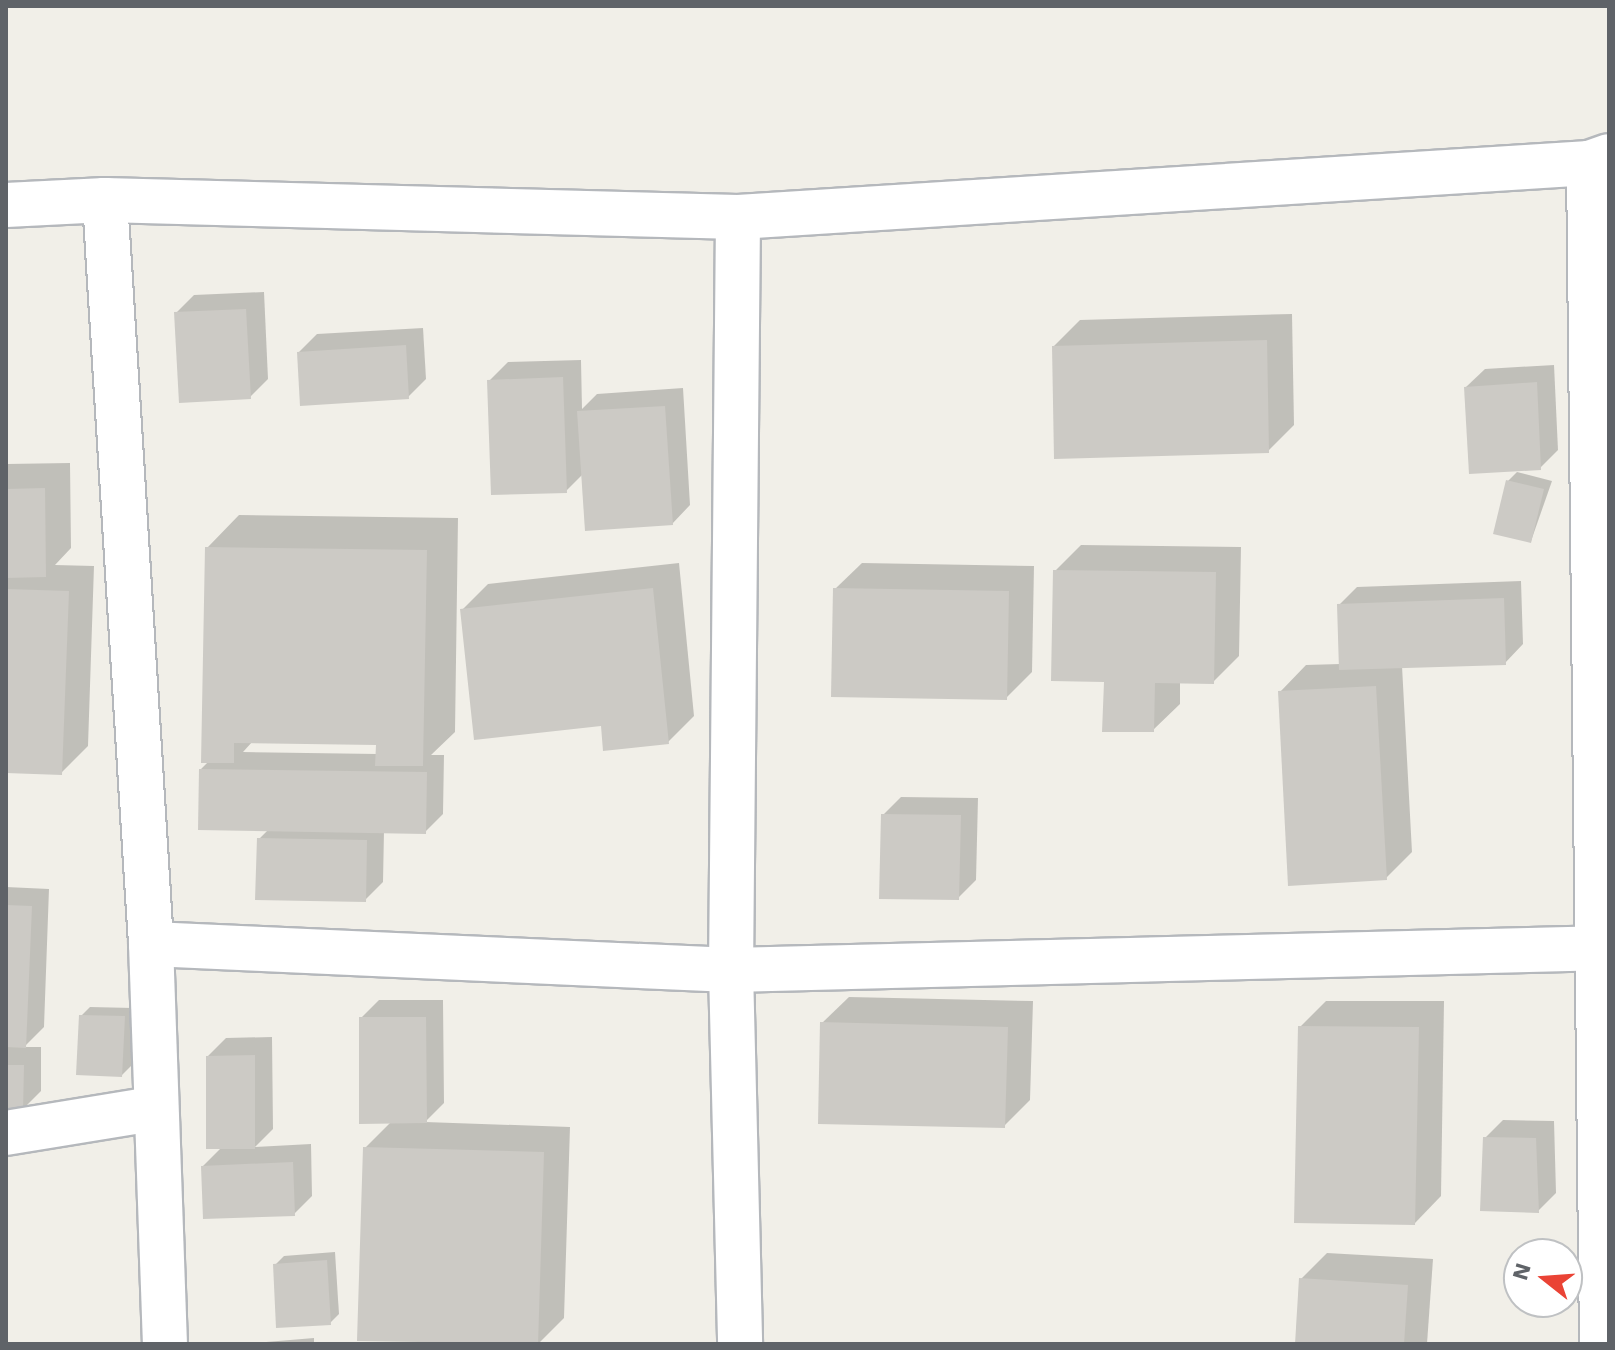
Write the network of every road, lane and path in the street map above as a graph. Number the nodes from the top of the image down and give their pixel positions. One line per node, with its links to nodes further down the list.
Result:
1 (1599, 160): 4 (street); 6 (street)
2 (105, 200): 3 (street); 4 (street); 5 (street)
3 (6, 205)
4 (738, 217): 7 (street)
5 (151, 944): 7 (street); 8 (street)
6 (1606, 948): 7 (street); 12 (street)
7 (731, 970): 11 (street)
8 (152, 1109): 9 (street); 10 (street)
9 (6, 1133)
10 (165, 1344)
11 (740, 1344)
12 (1602, 1344)

